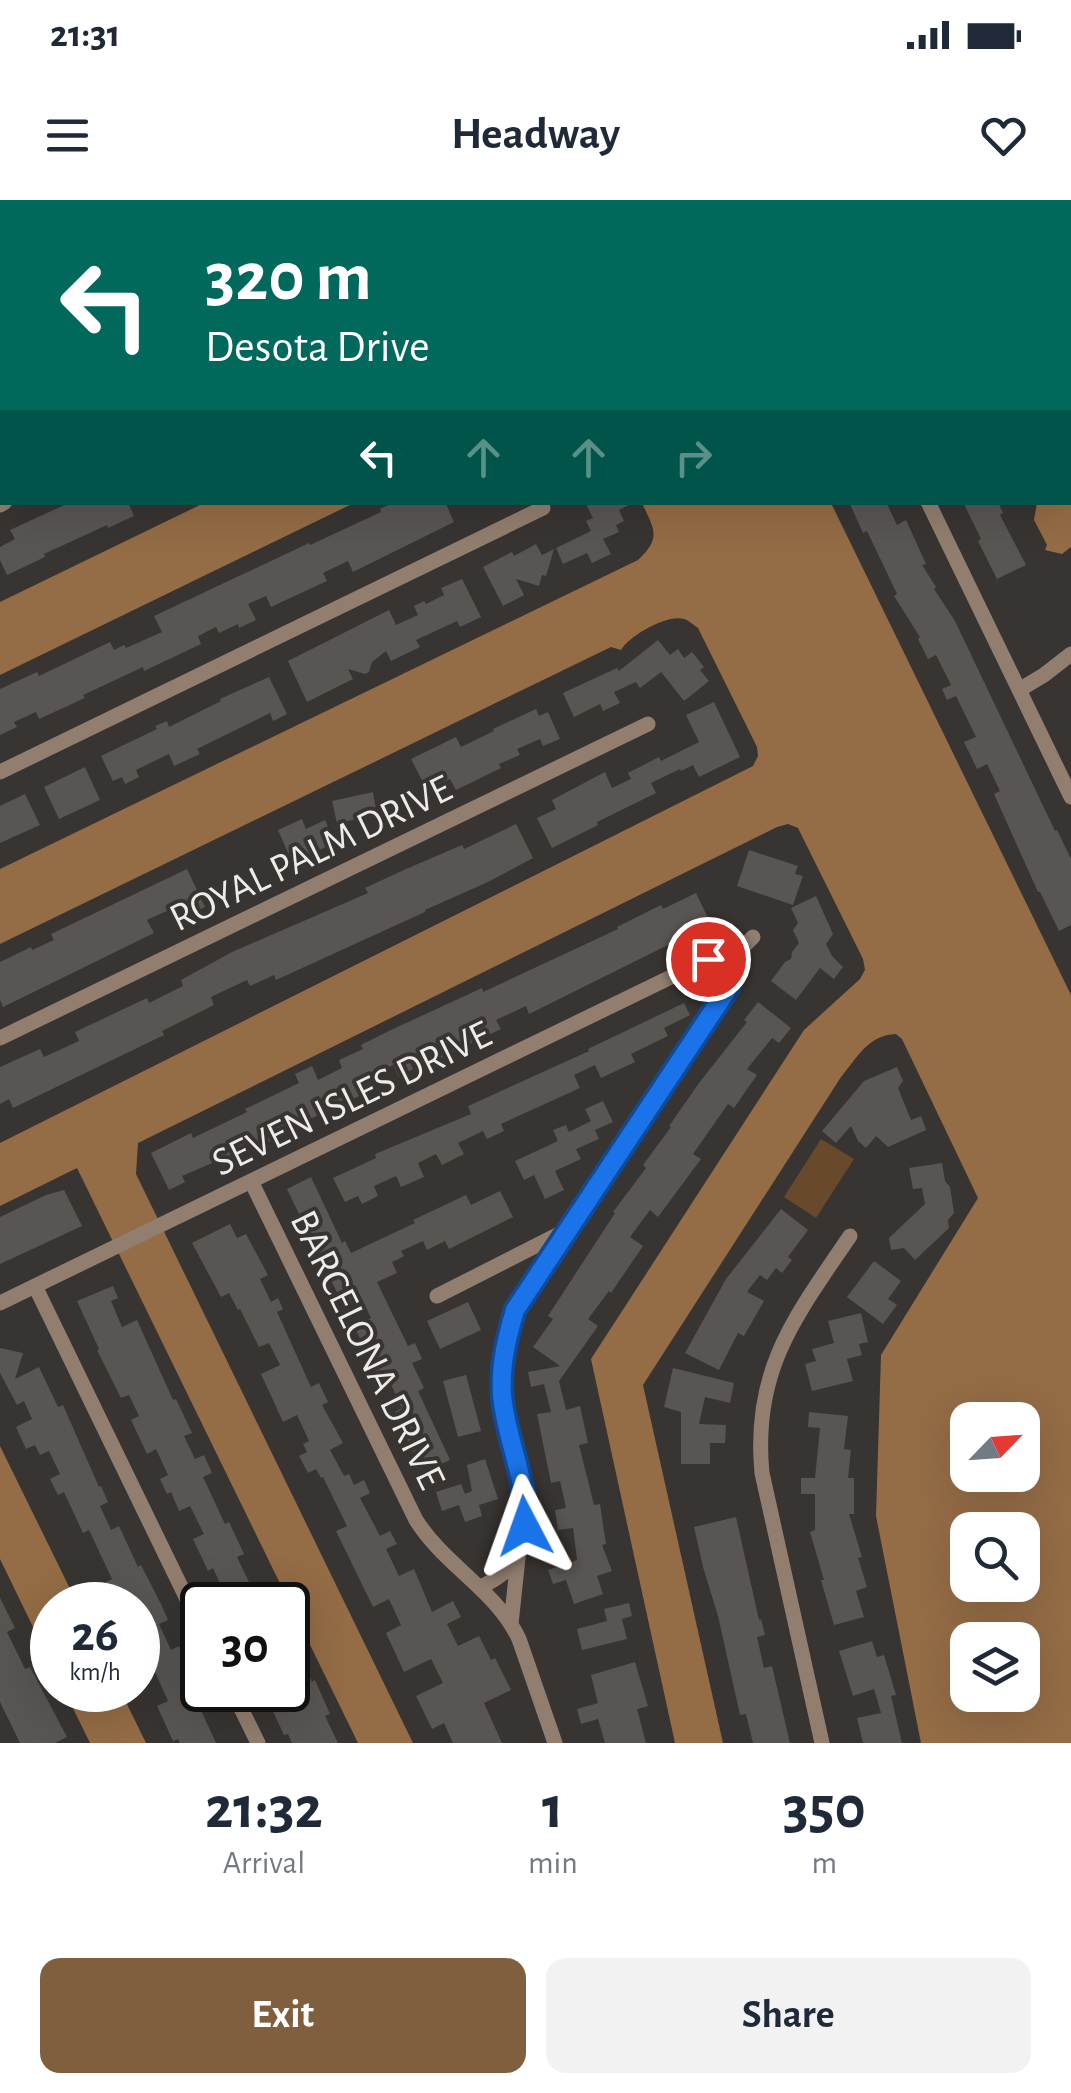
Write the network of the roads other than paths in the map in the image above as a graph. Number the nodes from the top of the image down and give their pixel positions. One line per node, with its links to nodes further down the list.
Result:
1 (929, 505): 4 (street)
2 (543, 508): 6 (street)
3 (1071, 654): 4 (street)
4 (1018, 690): 7 (street)
5 (648, 724): 10 (street, ROYAL PALM DRIVE)
6 (0, 772)
7 (1071, 797)
8 (753, 937): 9 (street)
9 (731, 959): 11 (street, SEVEN ISLES DRIVE); 12 (street)
10 (0, 1038)
11 (251, 1181): 14 (street, SEVEN ISLES DRIVE); 19 (street, BARCELONA DRIVE)
12 (572, 1228): 15 (street); 17 (street)
13 (850, 1236): 24 (street)
14 (36, 1286): 16 (street, SEVEN ISLES DRIVE); 18 (street)
15 (437, 1296)
16 (0, 1303)
17 (519, 1553): 19 (street); 20 (street)
18 (180, 1584)
19 (481, 1588): 20 (street, BARCELONA DRIVE)
20 (511, 1624): 23 (street, BARCELONA DRIVE)
21 (243, 1712): 22 (street)
22 (258, 1743)
23 (555, 1743)
24 (822, 1743)

